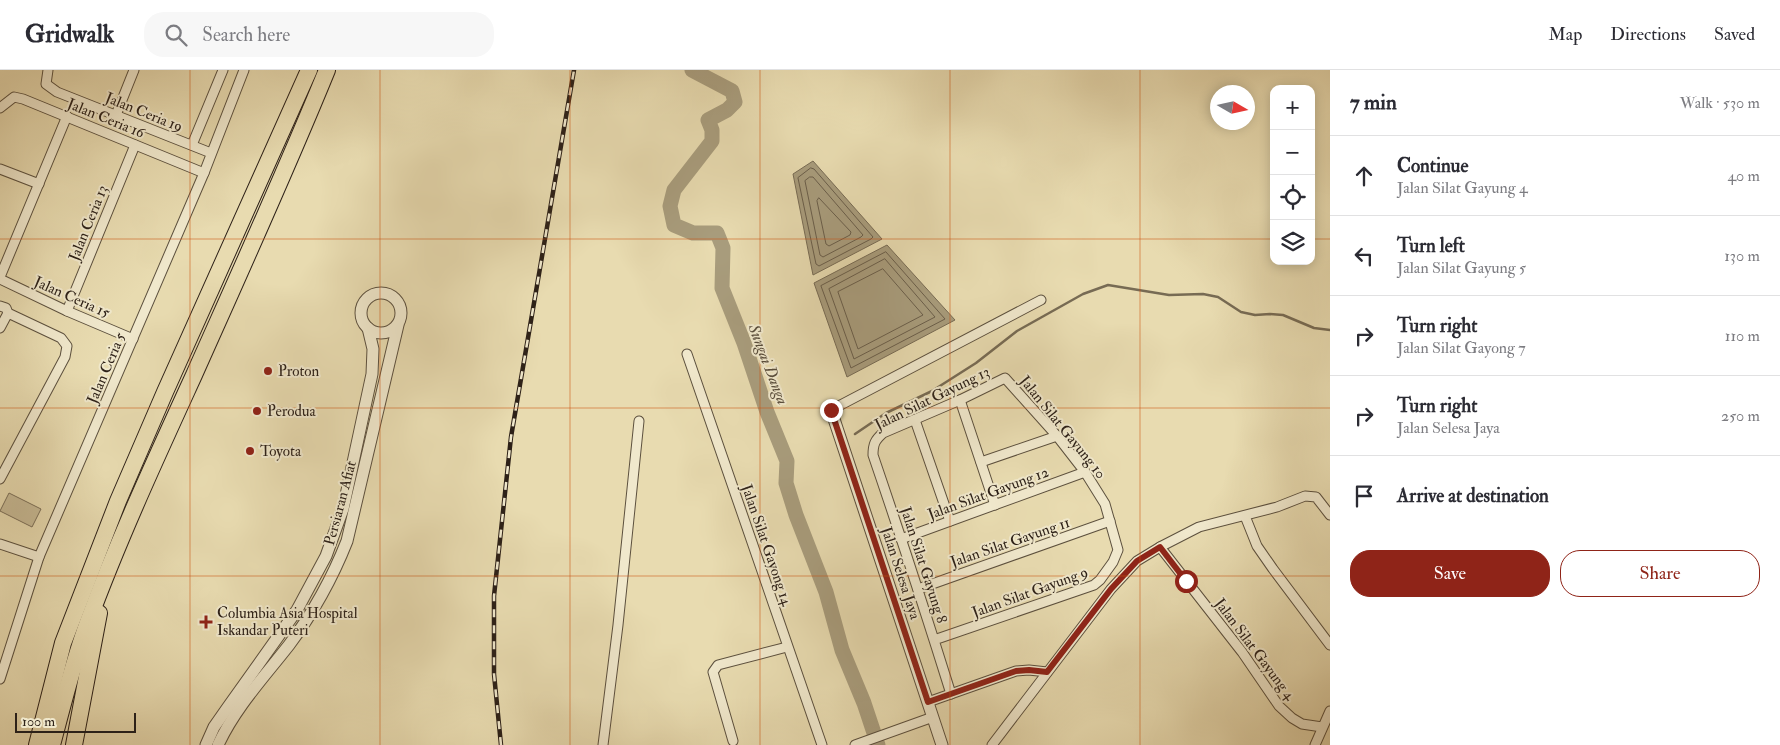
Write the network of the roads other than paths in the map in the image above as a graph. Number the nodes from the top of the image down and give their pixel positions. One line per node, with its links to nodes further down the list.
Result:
1 (48, 70): 8 (street, Jalan Ceria 19)
2 (134, 70): 8 (street)
3 (223, 70): 11 (street)
4 (244, 70): 12 (street, Jalan Ceria 5)
5 (309, 70): 63 (highway)
6 (327, 70): 46 (highway)
7 (0, 108): 9 (street, Jalan Ceria 16)
8 (116, 115): 11 (street, Jalan Ceria 19)
9 (67, 116): 10 (street, Jalan Ceria 16); 15 (street)
10 (136, 145): 14 (street, Jalan Ceria 16); 19 (street, Jalan Ceria 13)
11 (192, 145): 12 (street, Jalan Ceria 19)
12 (211, 153): 14 (street, Jalan Ceria 5)
13 (0, 169): 15 (street)
14 (204, 173): 24 (street, Jalan Ceria 5)
15 (39, 184): 16 (street)
16 (0, 278): 19 (street, Jalan Ceria 15)
17 (1041, 300): 28 (street)
18 (0, 306): 20 (street)
19 (67, 311): 24 (street, Jalan Ceria 15)
20 (8, 313): 22 (street); 35 (street)
21 (398, 325): 23 (street); 23 (street, Persiaran Afiat); 50 (street, Persiaran Afiat)
22 (0, 328)
23 (368, 328): 48 (street, Persiaran Afiat)
24 (133, 339): 45 (street, Jalan Ceria 5)
25 (687, 354): 52 (street, Jalan Silat Gayong 14)
26 (1005, 378): 27 (street, Jalan Silat Gayung 13); 31 (street, Jalan Silat Gayung 10)
27 (960, 400): 29 (street, Jalan Silat Gayung 13); 33 (street)
28 (831, 410): 58 (street, Jalan Selesa Jaya)
29 (915, 420): 32 (street, Jalan Silat Gayung 13); 39 (street)
30 (639, 422): 68 (street)
31 (1056, 436): 33 (street); 34 (street, Jalan Silat Gayung 10)
32 (873, 444): 41 (street, Jalan Silat Gayung 8)
33 (981, 462): 36 (street)
34 (1085, 472): 36 (street, Jalan Silat Gayung 12); 40 (street, Jalan Silat Gayung 10)
35 (0, 479)
36 (995, 505): 39 (street, Jalan Silat Gayung 12)
37 (1330, 515): 38 (street)
38 (1245, 516): 43 (street); 51 (street)
39 (950, 521): 41 (street, Jalan Silat Gayung 12)
40 (1110, 521): 44 (street, Jalan Silat Gayung 10); 47 (street, Jalan Silat Gayung 11)
41 (901, 539): 47 (street, Jalan Silat Gayung 8)
42 (0, 544): 45 (street)
43 (1160, 547): 55 (street); 61 (street, Jalan Silat Gayung 4)
44 (1118, 550): 49 (street, Jalan Silat Gayung 9)
45 (39, 557): 56 (street, Jalan Ceria 5)
46 (103, 584): 64 (highway); 65 (highway)
47 (918, 588): 49 (street, Jalan Silat Gayung 8)
48 (279, 636): 50 (street); 53 (street, Persiaran Afiat)
49 (934, 640): 57 (street, Jalan Silat Gayung 8)
50 (289, 644): 54 (street, Persiaran Afiat)
51 (1330, 645)
52 (787, 647): 62 (street); 69 (street, Jalan Silat Gayong 14)
53 (270, 648): 54 (street); 66 (street, Persiaran Afiat)
54 (279, 656): 67 (street, Persiaran Afiat)
55 (1047, 672): 57 (street); 72 (street)
56 (0, 679)
57 (951, 694): 58 (street)
58 (928, 702): 60 (street, Jalan Selesa Jaya)
59 (1330, 711): 61 (street)
60 (933, 717): 70 (street); 71 (street, Jalan Selesa Jaya)
61 (1322, 727): 73 (street)
62 (733, 741)
63 (37, 745)
64 (52, 745)
65 (74, 745)
66 (206, 745)
67 (218, 745)
68 (603, 745)
69 (822, 745)
70 (854, 745)
71 (942, 745)
72 (992, 745)
73 (1315, 745)

